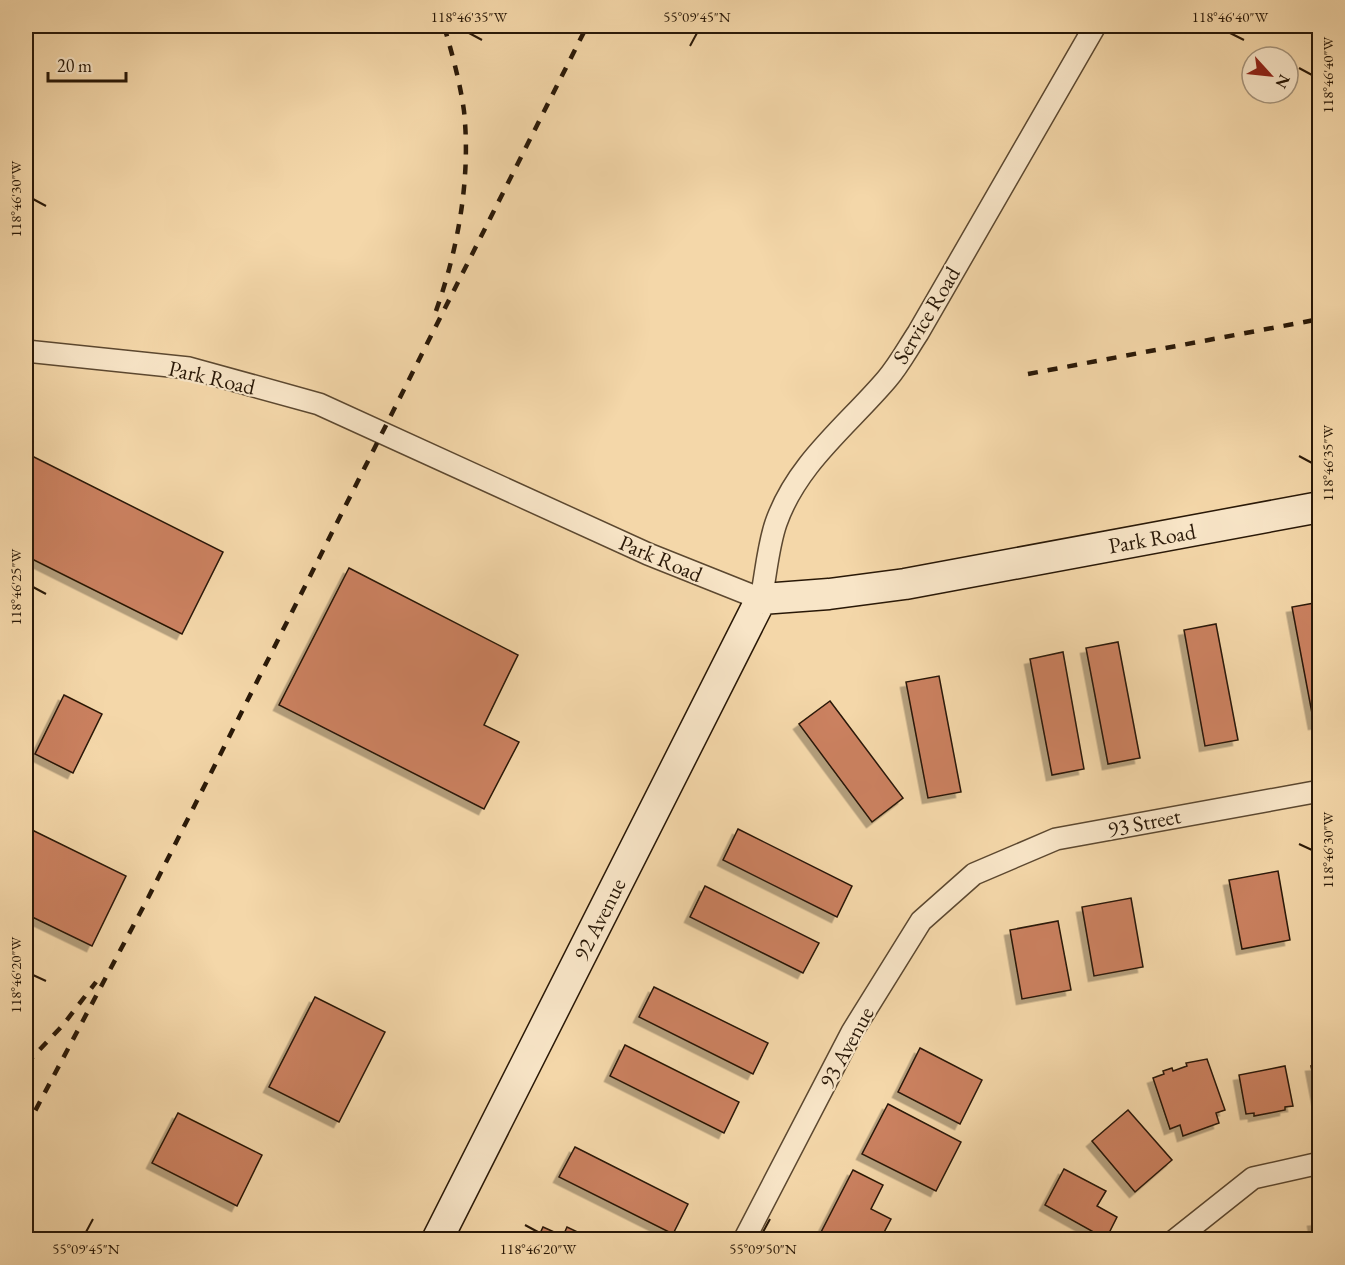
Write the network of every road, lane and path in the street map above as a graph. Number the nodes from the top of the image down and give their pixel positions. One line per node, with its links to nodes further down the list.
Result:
1 (1095, 26): 4 (street, Service Road)
2 (26, 351): 4 (street, Park Road)
3 (1320, 507): 4 (street, Park Road)
4 (761, 599): 8 (street, 92 Avenue)
5 (1320, 791): 6 (street, 93 Street)
6 (974, 874): 9 (street, 93 Avenue)
7 (1320, 1163): 10 (street)
8 (437, 1239)
9 (744, 1239)
10 (1175, 1239)

